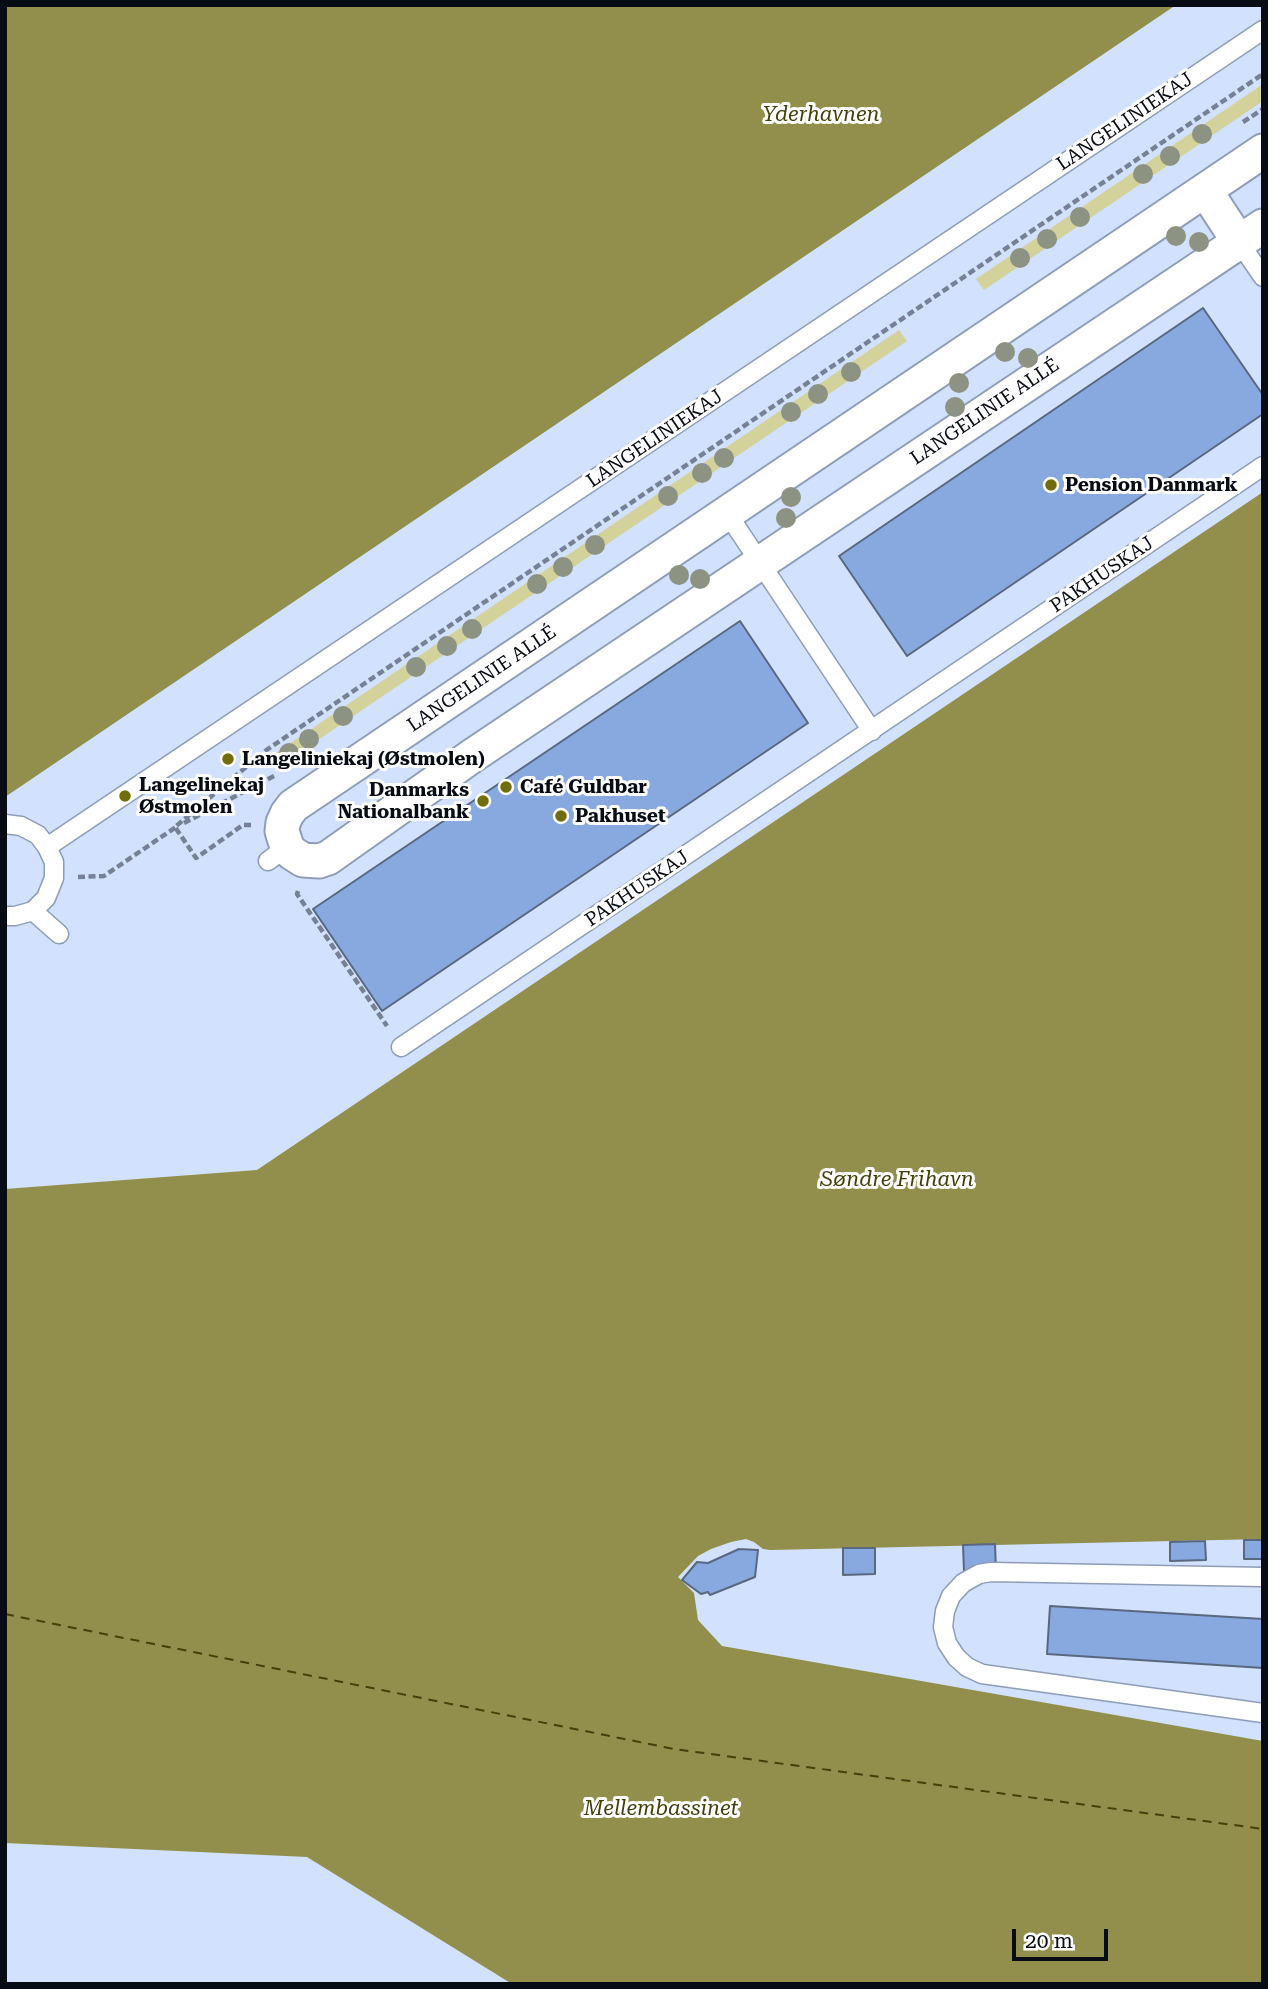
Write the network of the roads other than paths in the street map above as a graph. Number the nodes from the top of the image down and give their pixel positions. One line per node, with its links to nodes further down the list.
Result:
1 (1263, 30): 11 (lane, LANGELINIEKAJ)
2 (1263, 151): 3 (street, LANGELINIE ALLÉ)
3 (1205, 190): 4 (street); 7 (street, LANGELINIE ALLÉ)
4 (1251, 234): 5 (lane); 8 (street, LANGELINIE ALLÉ)
5 (1263, 277)
6 (1263, 466): 9 (lane, PAKHUSKAJ)
7 (727, 513): 8 (lane); 8 (street, LANGELINIE ALLÉ)
8 (760, 563): 9 (lane)
9 (872, 731): 15 (lane, PAKHUSKAJ)
10 (5, 824): 11 (lane)
11 (47, 847): 12 (lane)
12 (33, 911): 13 (lane); 14 (lane)
13 (5, 916)
14 (59, 934)
15 (401, 1047)
16 (1263, 1577): 17 (lane)
17 (1263, 1713)

